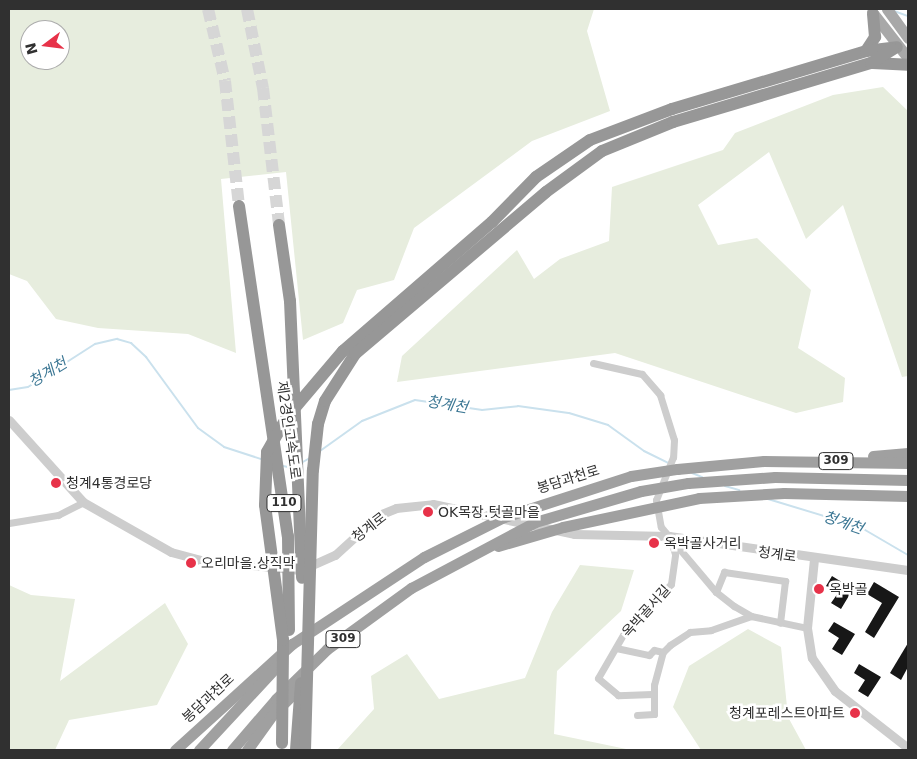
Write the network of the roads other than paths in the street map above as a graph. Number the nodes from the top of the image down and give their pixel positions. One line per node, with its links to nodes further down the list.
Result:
1 (888, 10): 3 (main road)
2 (871, 11): 4 (main road); 5 (highway)
3 (908, 37): 4 (street)
4 (897, 47): 5 (highway); 6 (main road); 7 (highway)
5 (866, 51): 11 (highway)
6 (908, 58)
7 (871, 63): 8 (highway); 11 (highway)
8 (908, 65)
9 (239, 206): 37 (highway, 제2경인고속도로 / 110)
10 (279, 225): 36 (highway, 제2경인고속도로 / 110)
11 (349, 352): 36 (highway); 37 (highway)
12 (592, 363): 20 (street)
13 (9, 420): 19 (street, 청계로)
14 (908, 453): 15 (highway, 봉담과천로)
15 (837, 461): 16 (highway, 봉담과천로 / 309); 27 (highway, 봉담과천로 / 309)
16 (908, 463)
17 (908, 480): 23 (highway, 309)
18 (908, 496): 20 (highway)
19 (83, 502): 21 (street); 22 (street, 청계로)
20 (653, 503): 22 (street); 23 (highway)
21 (9, 523)
22 (669, 536): 24 (street, 청계로); 26 (street); 32 (street, 옥박골서길)
23 (474, 552): 31 (highway, 309)
24 (814, 559): 25 (street, 청계로); 30 (street)
25 (905, 570)
26 (716, 592): 28 (street); 29 (street)
27 (336, 616): 39 (highway, 봉담과천로); 40 (highway, 봉담과천로 / 309)
28 (751, 616): 29 (street); 33 (street)
29 (780, 623): 30 (street)
30 (807, 628): 38 (street)
31 (352, 633): 41 (highway, 309); 42 (highway)
32 (616, 648): 33 (street); 34 (street, 옥박골서길)
33 (663, 652): 34 (street)
34 (652, 694): 35 (street)
35 (637, 715)
36 (301, 745)
37 (281, 746)
38 (908, 748)
39 (175, 750)
40 (199, 750)
41 (232, 750)
42 (247, 750)

